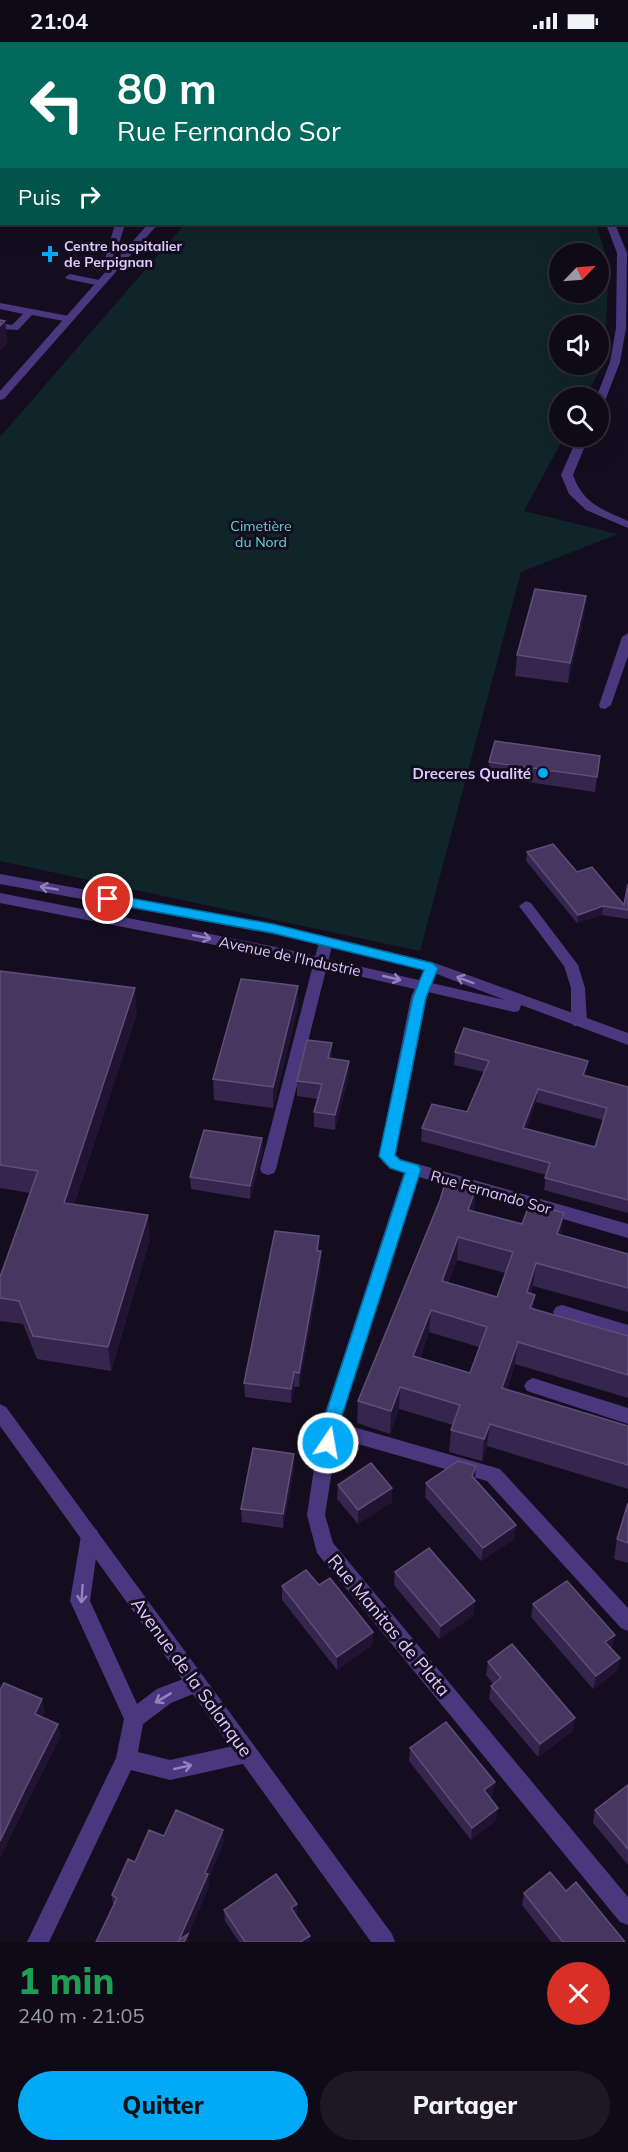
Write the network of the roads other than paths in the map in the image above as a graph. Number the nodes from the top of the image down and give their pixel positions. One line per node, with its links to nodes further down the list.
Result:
1 (120, 225): 4 (street)
2 (153, 225): 4 (street)
3 (611, 225): 11 (street)
4 (122, 262): 6 (street)
5 (70, 277): 6 (street)
6 (101, 284): 9 (street)
7 (0, 306): 8 (street)
8 (30, 312): 9 (street); 10 (street)
9 (69, 319): 13 (street)
10 (0, 326)
11 (625, 328): 12 (street)
12 (605, 387)
13 (0, 397)
14 (579, 447): 15 (street)
15 (627, 525)
16 (628, 637): 17 (street)
17 (605, 705)
18 (0, 879): 21 (street, Avenue de l'Industrie, one-way to 18)
19 (0, 898): 22 (street, Avenue de l'Industrie)
20 (526, 906): 27 (street)
21 (173, 911): 22 (street); 23 (street, Avenue de l'Industrie)
22 (163, 930): 24 (street, Avenue de l'Industrie, one-way to 24)
23 (326, 942): 24 (street); 25 (street, Avenue de l'Industrie)
24 (319, 962): 26 (street, Avenue de l'Industrie, one-way to 26); 29 (street)
25 (432, 968): 26 (street); 27 (street, Avenue de l'Industrie, one-way to 25)
26 (425, 986): 27 (street, Avenue de l'Industrie); 30 (street, Rue Fernando Sor)
27 (579, 1022): 28 (street, Avenue de l'Industrie)
28 (628, 1039)
29 (268, 1169)
30 (413, 1169): 31 (street, Rue Fernando Sor); 37 (street, Rue Manitas de Plata)
31 (628, 1231)
32 (562, 1312): 33 (street)
33 (628, 1332)
34 (534, 1386): 36 (street)
35 (0, 1412): 38 (street, Avenue de la Salanque)
36 (628, 1416)
37 (329, 1428): 39 (street); 44 (street, Rue Manitas de Plata)
38 (90, 1536): 40 (street, Avenue de la Salanque); 41 (street, one-way to 41)
39 (628, 1622)
40 (196, 1683): 41 (street, one-way to 41); 42 (street, Avenue de la Salanque)
41 (134, 1719): 43 (street)
42 (247, 1753): 43 (street, one-way to 42); 46 (street, Avenue de la Salanque)
43 (126, 1759): 45 (street)
44 (628, 1914)
45 (38, 1942)
46 (384, 1942)

